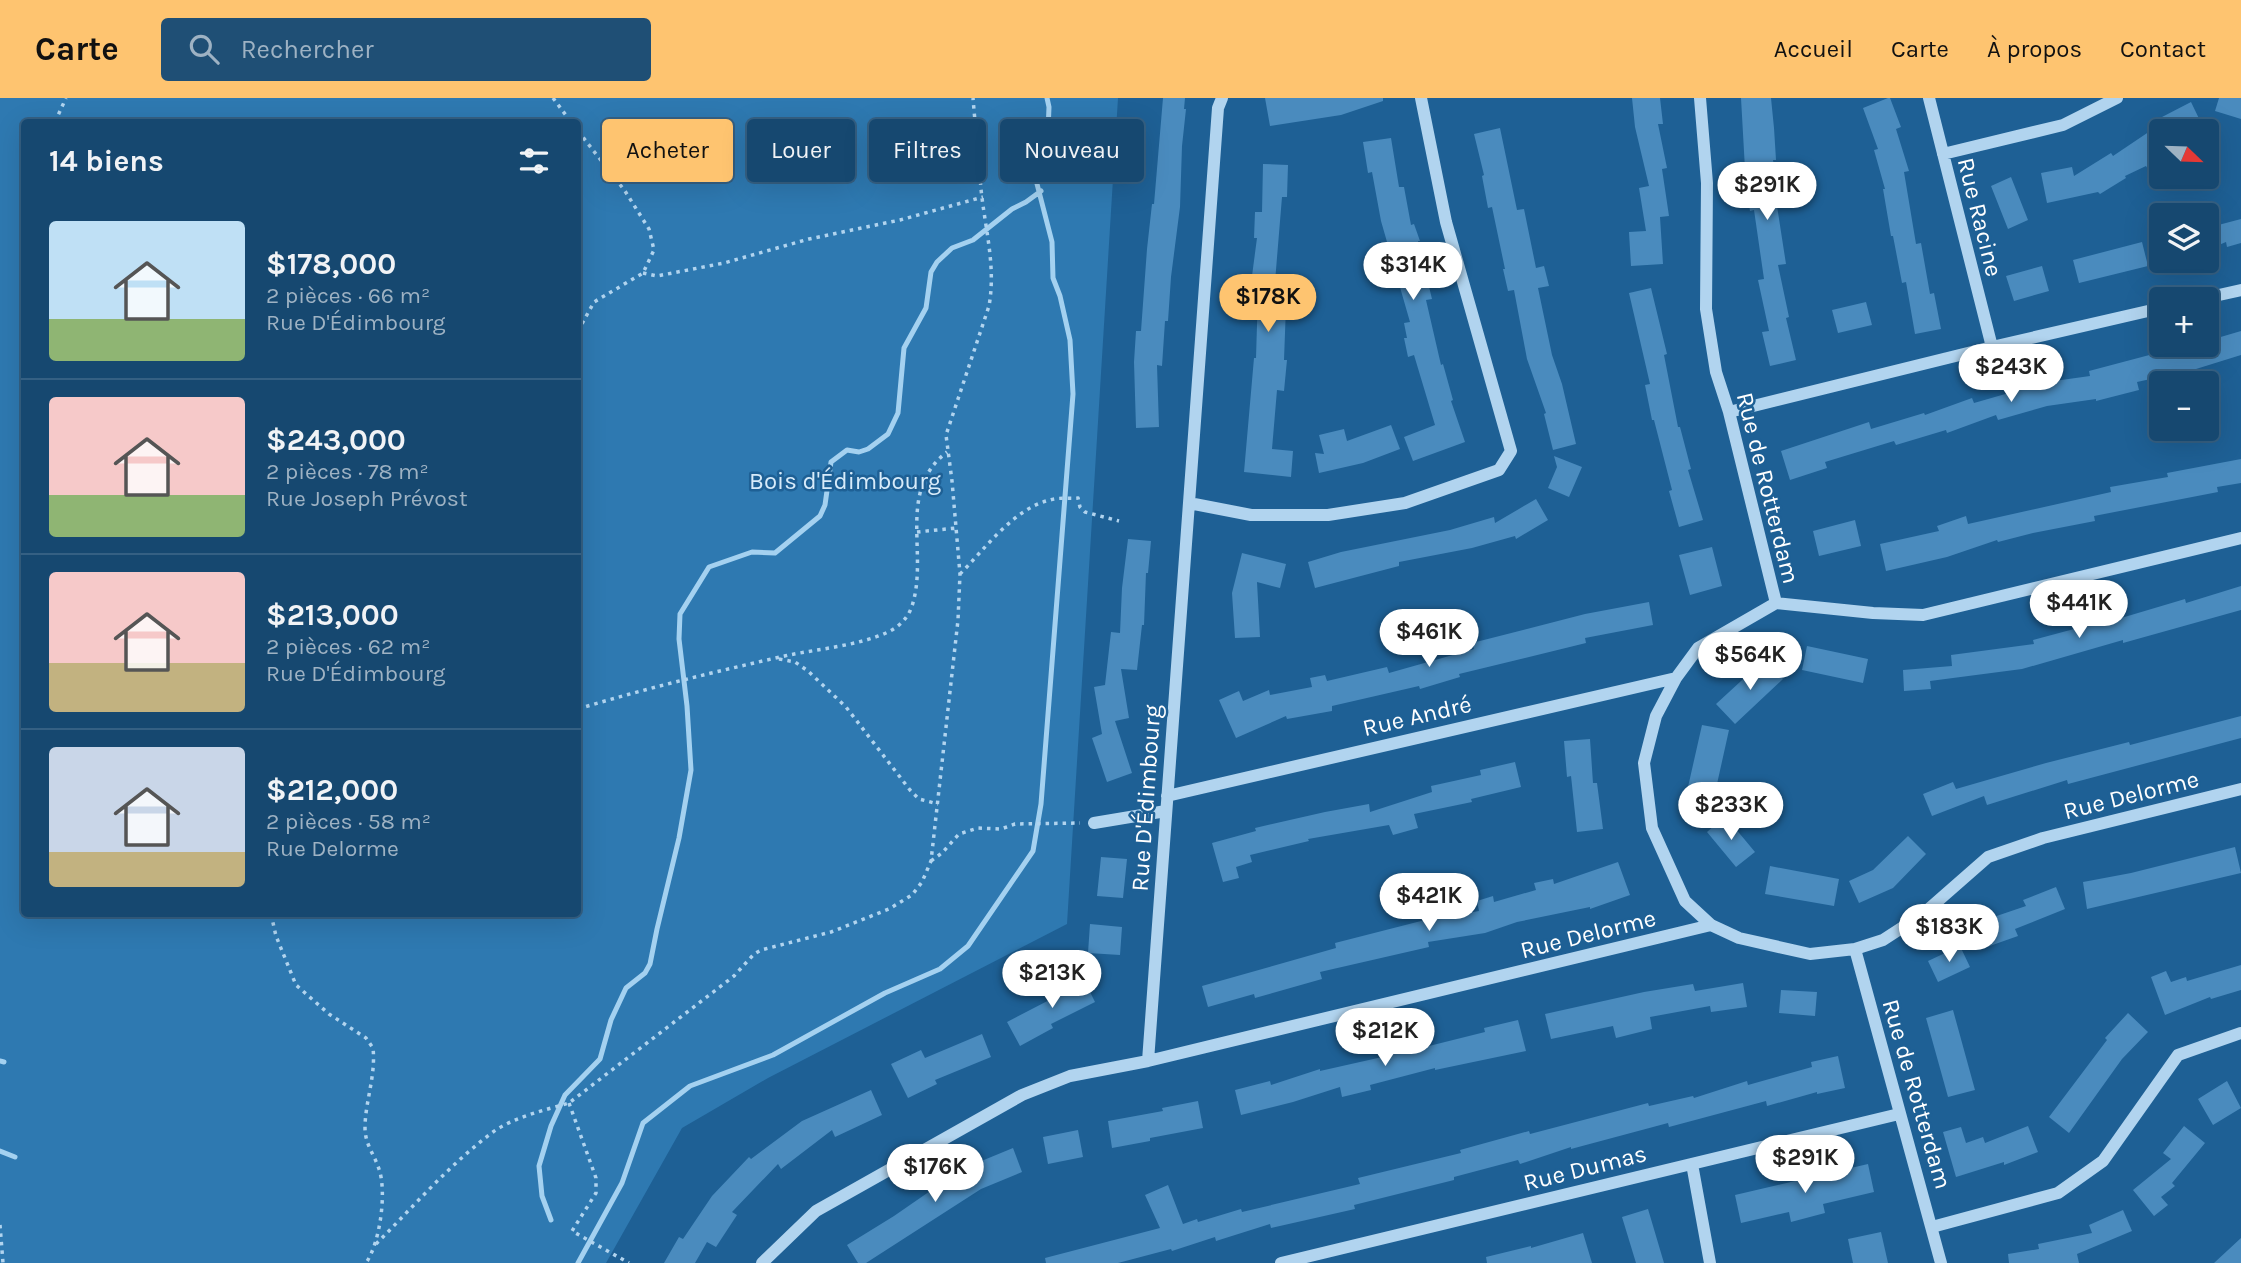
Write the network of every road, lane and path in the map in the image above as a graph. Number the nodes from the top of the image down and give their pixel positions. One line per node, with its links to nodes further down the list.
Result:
1 (66, 98): 9 (path)
2 (553, 98): 10 (path)
3 (974, 98): 13 (path)
4 (1222, 98): 22 (street, Rue D'Édimbourg)
5 (1421, 98): 22 (street)
6 (1700, 98): 20 (street, Rue de Rotterdam)
7 (1929, 98): 12 (street, Rue Racine)
8 (2117, 98): 12 (street)
9 (56, 119)
10 (569, 119)
11 (581, 135): 14 (path)
12 (1943, 154): 19 (street, Rue Racine)
13 (983, 197): 14 (path); 21 (path)
14 (643, 273): 18 (path)
15 (2241, 290): 16 (street)
16 (2219, 295)
17 (2149, 311): 19 (street)
18 (581, 326)
19 (1992, 347): 20 (street)
20 (1729, 412): 28 (street, Rue de Rotterdam)
21 (947, 452): 24 (path); 25 (path)
22 (1189, 503): 33 (street, Rue D'Édimbourg)
23 (1119, 521): 27 (path)
24 (956, 528): 25 (path); 27 (path)
25 (917, 532): 29 (path)
26 (2241, 538): 28 (street)
27 (960, 574): 34 (path)
28 (1776, 603): 30 (street, Rue de Rotterdam)
29 (777, 658): 31 (path); 34 (path)
30 (1676, 678): 33 (street, Rue André); 39 (street, Rue de Rotterdam)
31 (581, 708)
32 (2241, 789): 40 (street, Rue Delorme)
33 (1167, 796): 35 (street, Rue D'Édimbourg)
34 (938, 804): 37 (path)
35 (1166, 811): 36 (street); 42 (street, Rue D'Édimbourg)
36 (1094, 822): 37 (path)
37 (930, 861): 43 (path)
38 (272, 917): 48 (path)
39 (1711, 925): 40 (street, Rue de Rotterdam); 42 (street, Rue Delorme)
40 (1855, 949): 44 (street, Rue de Rotterdam)
41 (2241, 1032): 47 (street)
42 (1148, 1061): 52 (street)
43 (569, 1103): 48 (path); 51 (path)
44 (1899, 1114): 45 (street, Rue Dumas); 47 (street, Rue de Rotterdam)
45 (1692, 1164): 53 (street, Rue Dumas); 54 (street)
46 (0, 1225): 49 (path)
47 (1932, 1227): 55 (street, Rue de Rotterdam)
48 (376, 1244): 50 (path)
49 (3, 1263)
50 (366, 1263)
51 (629, 1263)
52 (762, 1263)
53 (1281, 1263)
54 (1710, 1263)
55 (1941, 1263)

